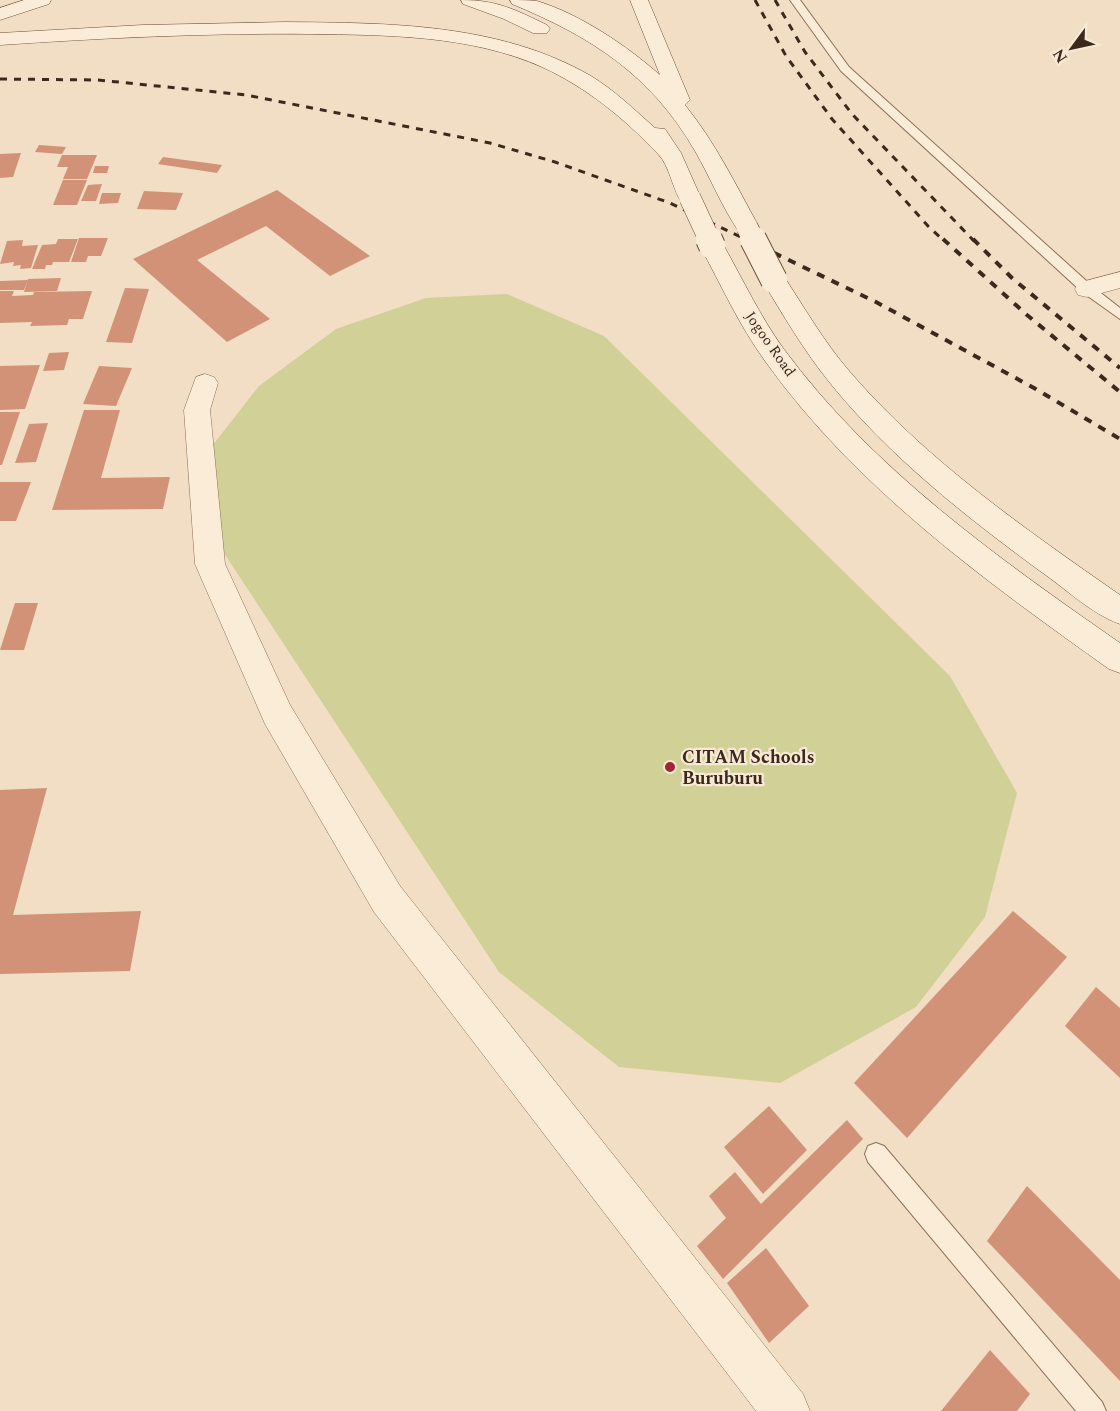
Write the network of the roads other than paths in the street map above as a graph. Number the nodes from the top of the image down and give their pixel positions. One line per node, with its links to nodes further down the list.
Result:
1 (42, 0): 6 (main road)
2 (470, 0): 8 (main road)
3 (519, 0): 10 (main road)
4 (639, 0): 10 (main road)
5 (795, 0): 13 (lane)
6 (0, 14)
7 (0, 39): 11 (main road)
8 (565, 42)
9 (606, 73): 11 (main road, Jogoo Road)
10 (692, 129): 16 (main road, bridge)
11 (670, 153): 17 (main road, Jogoo Road, bridge)
12 (1120, 280): 13 (main road)
13 (1087, 289): 14 (lane)
14 (1120, 315)
15 (205, 383): 19 (main road)
16 (1120, 611)
17 (1120, 660)
18 (876, 1154): 20 (lane)
19 (786, 1411)
20 (1093, 1411)

